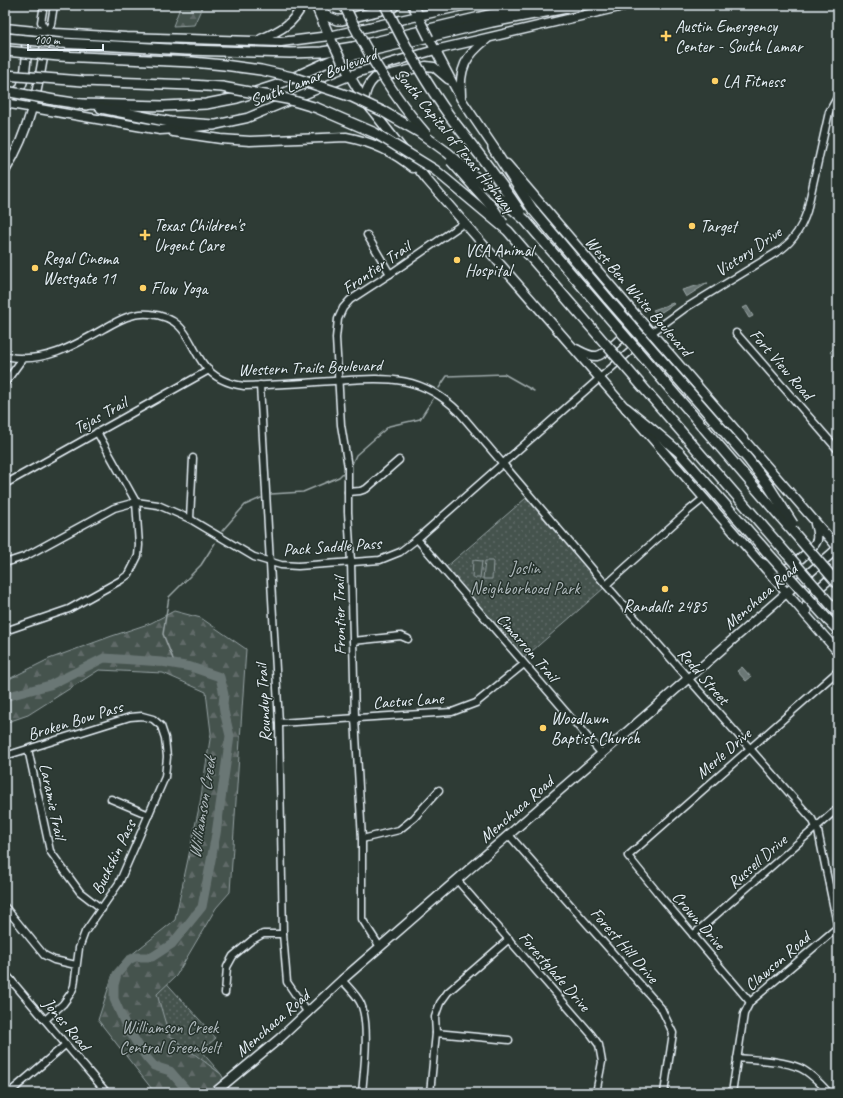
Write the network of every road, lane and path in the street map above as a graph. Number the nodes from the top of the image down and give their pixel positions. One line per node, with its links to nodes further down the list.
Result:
1 (44, 5): 17 (street)
2 (54, 5): 17 (street)
3 (302, 5): 21 (main road)
4 (344, 5): 42 (highway, South Capital of Texas Highway, bridge)
5 (385, 5): 40 (highway, South Capital of Texas Highway, bridge)
6 (395, 5): 13 (highway)
7 (413, 5): 15 (highway)
8 (434, 5): 14 (main road)
9 (467, 5): 14 (main road, South Lamar Boulevard)
10 (540, 5): 19 (highway, bridge)
11 (583, 5): 33 (highway)
12 (628, 5): 18 (main road, South Lamar Boulevard)
13 (316, 6): 20 (highway)
14 (451, 9): 15 (main road, South Lamar Boulevard)
15 (420, 19): 20 (main road, South Lamar Boulevard); 22 (main road, bridge)
16 (7, 28): 17 (main road, South Lamar Boulevard); 29 (main road)
17 (46, 32): 21 (main road, South Lamar Boulevard); 34 (main road)
18 (490, 37): 22 (main road, South Lamar Boulevard); 30 (main road)
19 (5, 38)
20 (331, 39): 21 (main road, South Lamar Boulevard); 25 (main road, bridge)
21 (258, 40)
22 (434, 47): 25 (main road, South Lamar Boulevard); 26 (main road, West Ben White Boulevard)
23 (5, 51): 40 (highway, bridge)
24 (5, 75): 42 (highway, bridge)
25 (350, 75): 31 (main road); 35 (main road, South Lamar Boulevard)
26 (451, 82): 30 (main road, West Ben White Boulevard); 31 (main road)
27 (5, 91): 33 (highway, bridge)
28 (838, 96): 46 (street, Victory Drive)
29 (5, 98)
30 (461, 99): 37 (main road, West Ben White Boulevard)
31 (364, 100): 39 (main road)
32 (5, 103): 34 (main road, South Lamar Boulevard)
33 (81, 104): 35 (highway)
34 (32, 108): 36 (main road, South Lamar Boulevard); 38 (main road)
35 (214, 125): 36 (main road, South Lamar Boulevard)
36 (160, 130): 39 (main road)
37 (493, 148): 45 (main road, West Ben White Boulevard); 70 (highway, bridge)
38 (5, 171)
39 (427, 180): 41 (main road)
40 (525, 220): 70 (highway, bridge)
41 (464, 223): 44 (street, Frontier Trail); 48 (main road)
42 (508, 231): 79 (highway, bridge)
43 (367, 235): 44 (street)
44 (390, 274): 53 (street, Frontier Trail)
45 (629, 308): 46 (main road, West Ben White Boulevard); 48 (main road)
46 (651, 333): 52 (street, Victory Drive); 67 (main road, West Ben White Boulevard)
47 (736, 333): 58 (street, Fort View Road)
48 (573, 348): 52 (main road)
49 (5, 356): 50 (street, Western Trails Boulevard)
50 (23, 358): 51 (street, Western Trails Boulevard); 54 (street)
51 (208, 370): 55 (street, Western Trails Boulevard); 57 (street, Tejas Trail)
52 (599, 378): 56 (main road); 61 (street, Pack Saddle Pass)
53 (338, 381): 55 (street, Western Trails Boulevard); 61 (street, Western Trails Boulevard); 63 (street, Frontier Trail)
54 (5, 383)
55 (260, 385): 74 (street, Roundup Trail)
56 (626, 408): 64 (main road); 81 (highway, bridge)
57 (97, 432): 62 (street, Tejas Trail); 65 (street)
58 (838, 450)
59 (193, 458): 66 (street)
60 (399, 460): 63 (street)
61 (502, 464): 68 (street, Pack Saddle Pass); 77 (street, Redd Street)
62 (5, 484)
63 (348, 492): 73 (street, Frontier Trail)
64 (704, 498): 71 (main road); 77 (street)
65 (136, 502): 66 (street, Pack Saddle Pass); 72 (street, Pack Saddle Pass); 82 (street)
66 (190, 519): 74 (street, Pack Saddle Pass)
67 (815, 522): 69 (main road, West Ben White Boulevard); 71 (main road)
68 (417, 539): 73 (street, Pack Saddle Pass); 86 (street, Cimarron Trail)
69 (838, 548): 78 (main road, Menchaca Road)
70 (808, 549): 76 (highway, bridge)
71 (758, 560): 78 (main road)
72 (6, 561)
73 (351, 562): 74 (street, Pack Saddle Pass); 84 (street, Frontier Trail)
74 (270, 563): 91 (street, Roundup Trail)
75 (838, 572): 80 (main road)
76 (838, 584)
77 (606, 585): 88 (street, Redd Street)
78 (785, 593): 80 (main road); 88 (main road, Menchaca Road)
79 (838, 613)
80 (806, 615): 85 (main road)
81 (838, 630)
82 (5, 632)
83 (408, 639): 84 (street)
84 (353, 641): 89 (street, Frontier Trail)
85 (838, 652)
86 (524, 664): 89 (street, Cactus Lane); 94 (street, Cimarron Trail)
87 (838, 671): 93 (street, Merle Drive)
88 (687, 678): 93 (street, Redd Street); 94 (main road, Menchaca Road)
89 (355, 718): 91 (street, Cactus Lane); 102 (street, Frontier Trail)
90 (153, 719): 92 (street, Broken Bow Pass); 99 (street, Buckskin Pass)
91 (279, 723): 108 (street, Roundup Trail)
92 (28, 749): 95 (street, Broken Bow Pass); 106 (street, Laramie Trail)
93 (749, 749): 100 (street, Redd Street); 103 (street, Merle Drive)
94 (602, 754): 101 (main road, Menchaca Road)
95 (5, 756)
96 (438, 790): 102 (street)
97 (111, 799): 99 (street)
98 (838, 808): 100 (street, Russell Drive)
99 (149, 815): 106 (street, Buckskin Pass)
100 (816, 826): 107 (street, Redd Street); 109 (street, Russell Drive)
101 (509, 835): 104 (main road, Menchaca Road); 131 (street, Forest Hill Drive)
102 (362, 839): 111 (street, Frontier Trail)
103 (628, 856): 109 (street, Crown Drive)
104 (457, 880): 110 (street, Forestglade Drive); 111 (main road, Menchaca Road)
105 (5, 907): 112 (street)
106 (102, 910): 112 (street, Buckskin Pass)
107 (838, 928): 118 (street, Clawson Road)
108 (283, 934): 117 (street); 119 (street, Roundup Trail)
109 (693, 934): 118 (street, Crown Drive)
110 (509, 939): 121 (street); 130 (street, Forestglade Drive)
111 (380, 947): 115 (main road, Menchaca Road)
112 (76, 965): 120 (street, Buckskin Pass)
113 (5, 973): 114 (street, Jones Road)
114 (11, 980): 116 (street); 120 (street, Jones Road)
115 (342, 980): 119 (main road, Menchaca Road); 128 (street)
116 (5, 986)
117 (225, 993)
118 (750, 1002): 124 (street, Clawson Road)
119 (308, 1013): 127 (main road, Menchaca Road)
120 (45, 1020): 123 (street, Jones Road)
121 (436, 1033): 122 (street); 129 (street)
122 (509, 1040)
123 (65, 1045): 125 (street); 126 (street, Jones Road)
124 (737, 1058): 132 (street, Clawson Road); 133 (street)
125 (9, 1093)
126 (107, 1093)
127 (214, 1093)
128 (362, 1093)
129 (430, 1093)
130 (596, 1093)
131 (664, 1093)
132 (732, 1093)
133 (828, 1093)

